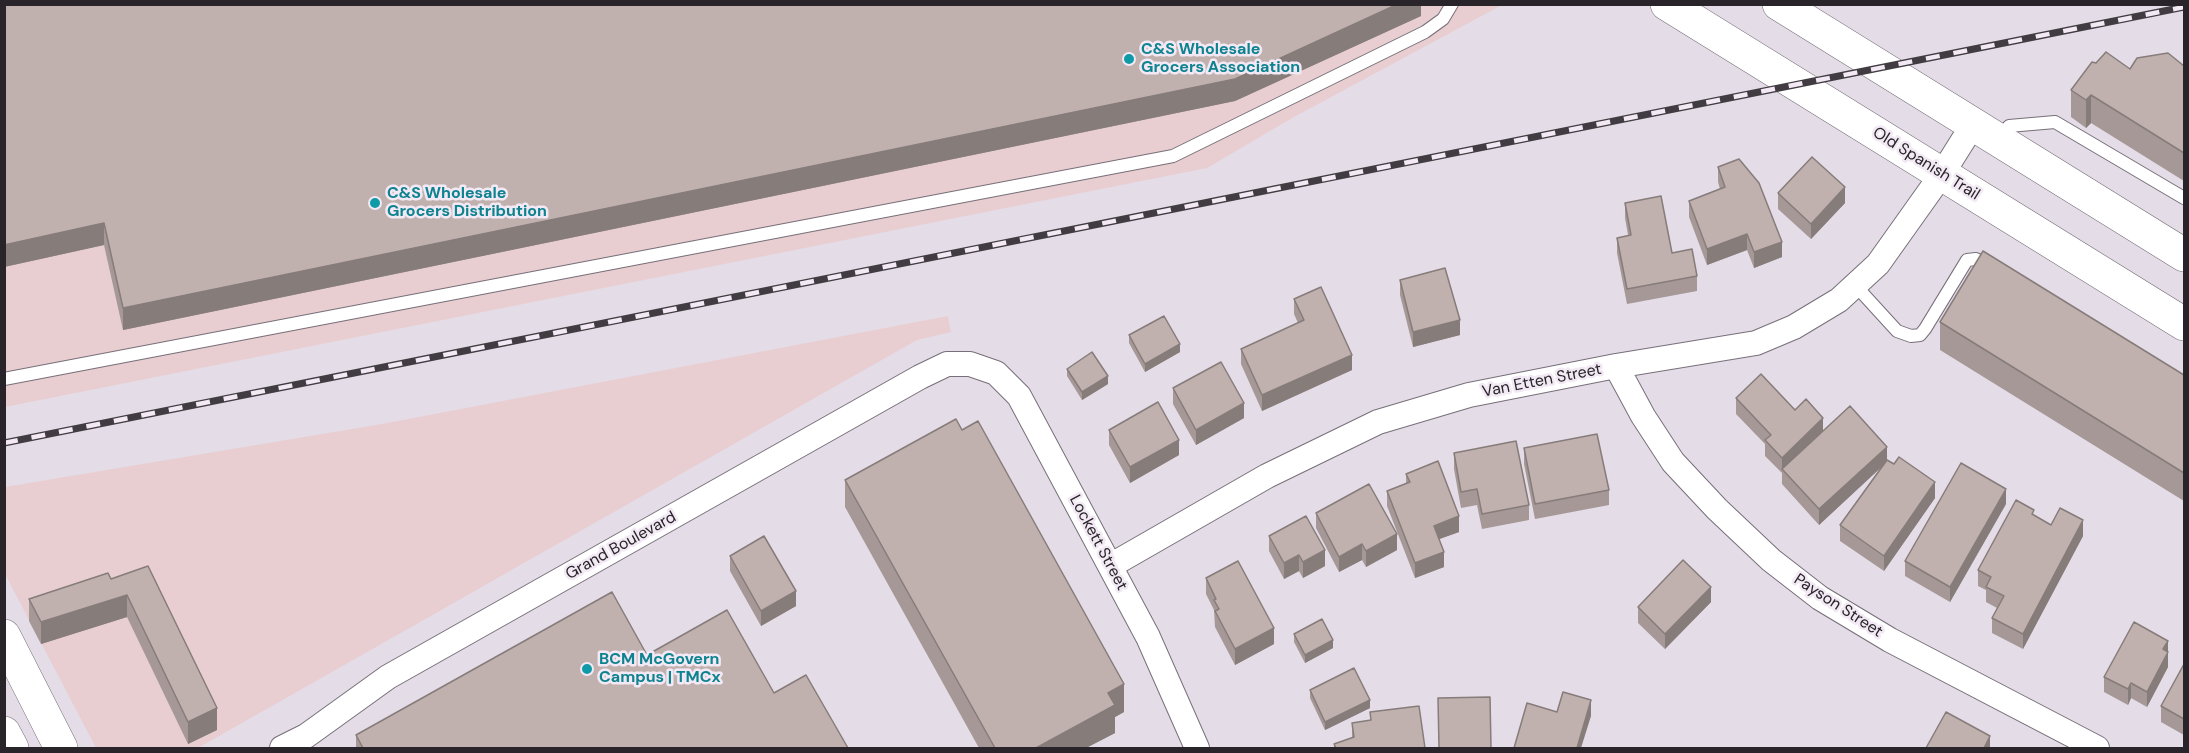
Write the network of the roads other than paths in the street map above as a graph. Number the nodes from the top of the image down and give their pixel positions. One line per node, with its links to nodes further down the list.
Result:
1 (1452, 4): 13 (lane)
2 (1667, 4): 5 (main road, Old Spanish Trail)
3 (1779, 4): 4 (main road)
4 (1986, 131): 5 (street, Van Etten Street); 6 (lane); 7 (main road)
5 (1942, 174): 9 (street, Van Etten Street); 10 (main road, Old Spanish Trail)
6 (2182, 195)
7 (2184, 255)
8 (2006, 275): 9 (lane)
9 (1855, 285): 12 (street, Van Etten Street)
10 (2184, 324)
11 (969, 364): 14 (street, Lockett Street); 19 (street, Grand Boulevard)
12 (1616, 366): 14 (street, Van Etten Street); 21 (street, Payson Street)
13 (4, 379)
14 (1110, 566): 20 (street, Lockett Street)
15 (4, 636): 18 (main road)
16 (4, 733): 17 (main road)
17 (12, 748)
18 (61, 748)
19 (282, 748)
20 (1197, 748)
21 (2097, 748)

